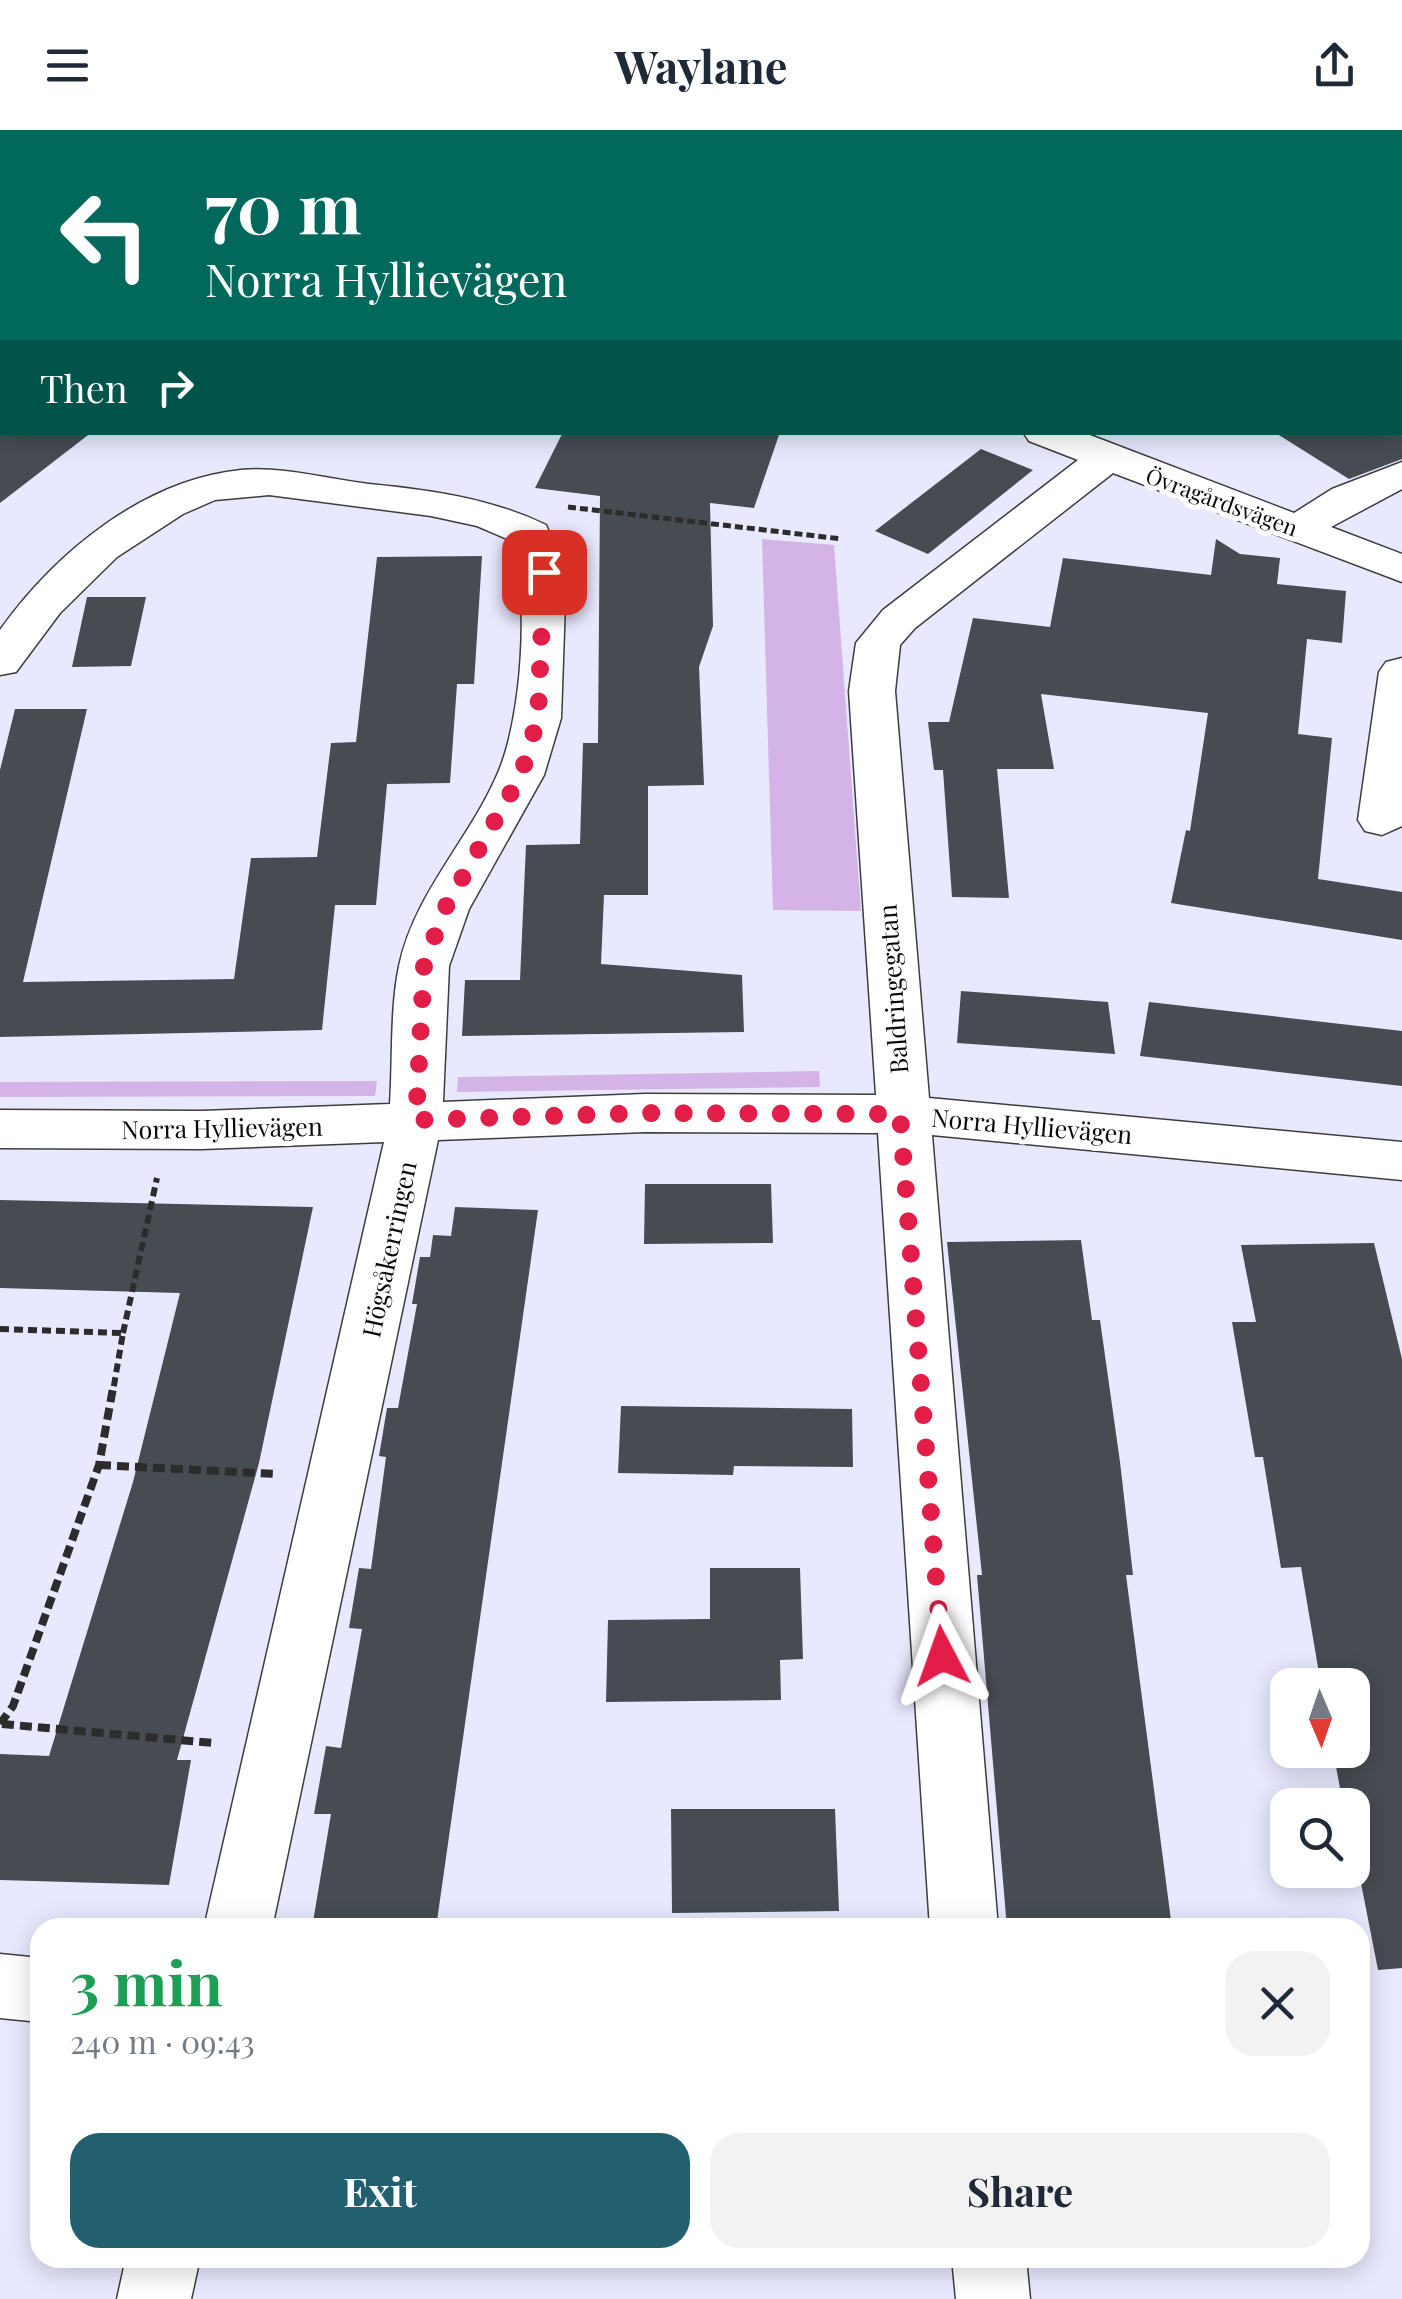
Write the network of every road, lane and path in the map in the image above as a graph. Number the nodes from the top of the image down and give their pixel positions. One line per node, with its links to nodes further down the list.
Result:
1 (1050, 435): 2 (street, Övragårdsvägen)
2 (1106, 458): 5 (street, Övragårdsvägen); 11 (street, Baldringegatan)
3 (1402, 474): 5 (street)
4 (504, 519): 6 (path); 8 (street); 12 (street, Högsåkerringen)
5 (1299, 529): 7 (street, Övragårdsvägen)
6 (842, 538)
7 (1402, 570)
8 (0, 662)
9 (1402, 672): 10 (street)
10 (1382, 820)
11 (900, 1114): 12 (street, Norra Hyllievägen); 15 (street, Norra Hyllievägen); 25 (street, Baldringegatan)
12 (416, 1120): 14 (street, Norra Hyllievägen); 19 (street, Högsåkerringen)
13 (0, 1129): 14 (street, Norra Hyllievägen)
14 (167, 1130): 17 (path)
15 (1402, 1161)
16 (0, 1329): 17 (path)
17 (122, 1333): 18 (path)
18 (99, 1465): 19 (path); 21 (path)
19 (338, 1478): 23 (street, Högsåkerringen)
20 (0, 1705): 21 (path)
21 (13, 1706): 22 (path)
22 (0, 1724): 23 (path)
23 (279, 1748): 24 (street, Högsåkerringen)
24 (240, 1918)
25 (963, 1918)
26 (0, 1986): 27 (street)
27 (30, 1989)
28 (162, 2268): 30 (street)
29 (991, 2268): 31 (street)
30 (154, 2299)
31 (993, 2299)

